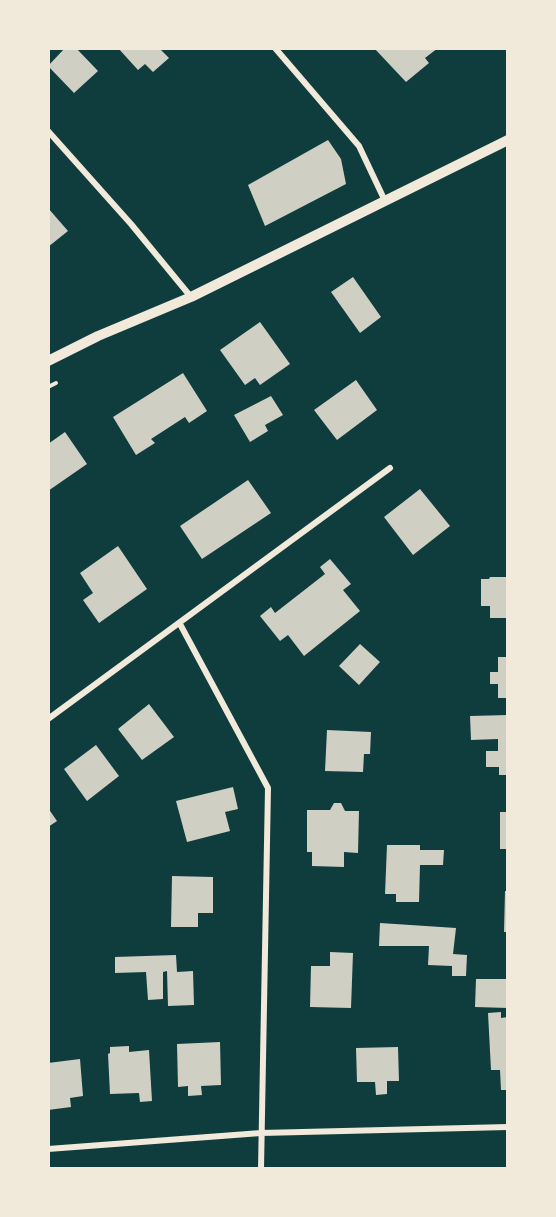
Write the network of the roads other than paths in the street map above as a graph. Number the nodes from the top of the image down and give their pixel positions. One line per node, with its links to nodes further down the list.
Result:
1 (275, 48): 4 (street)
2 (48, 130): 5 (street)
3 (508, 140): 4 (street)
4 (385, 201): 5 (street)
5 (191, 297): 6 (street)
6 (48, 361)
7 (390, 468): 8 (street)
8 (180, 624): 9 (street); 11 (street)
9 (48, 719)
10 (508, 1127): 11 (street)
11 (261, 1132): 12 (street); 13 (street)
12 (48, 1149)
13 (261, 1169)

